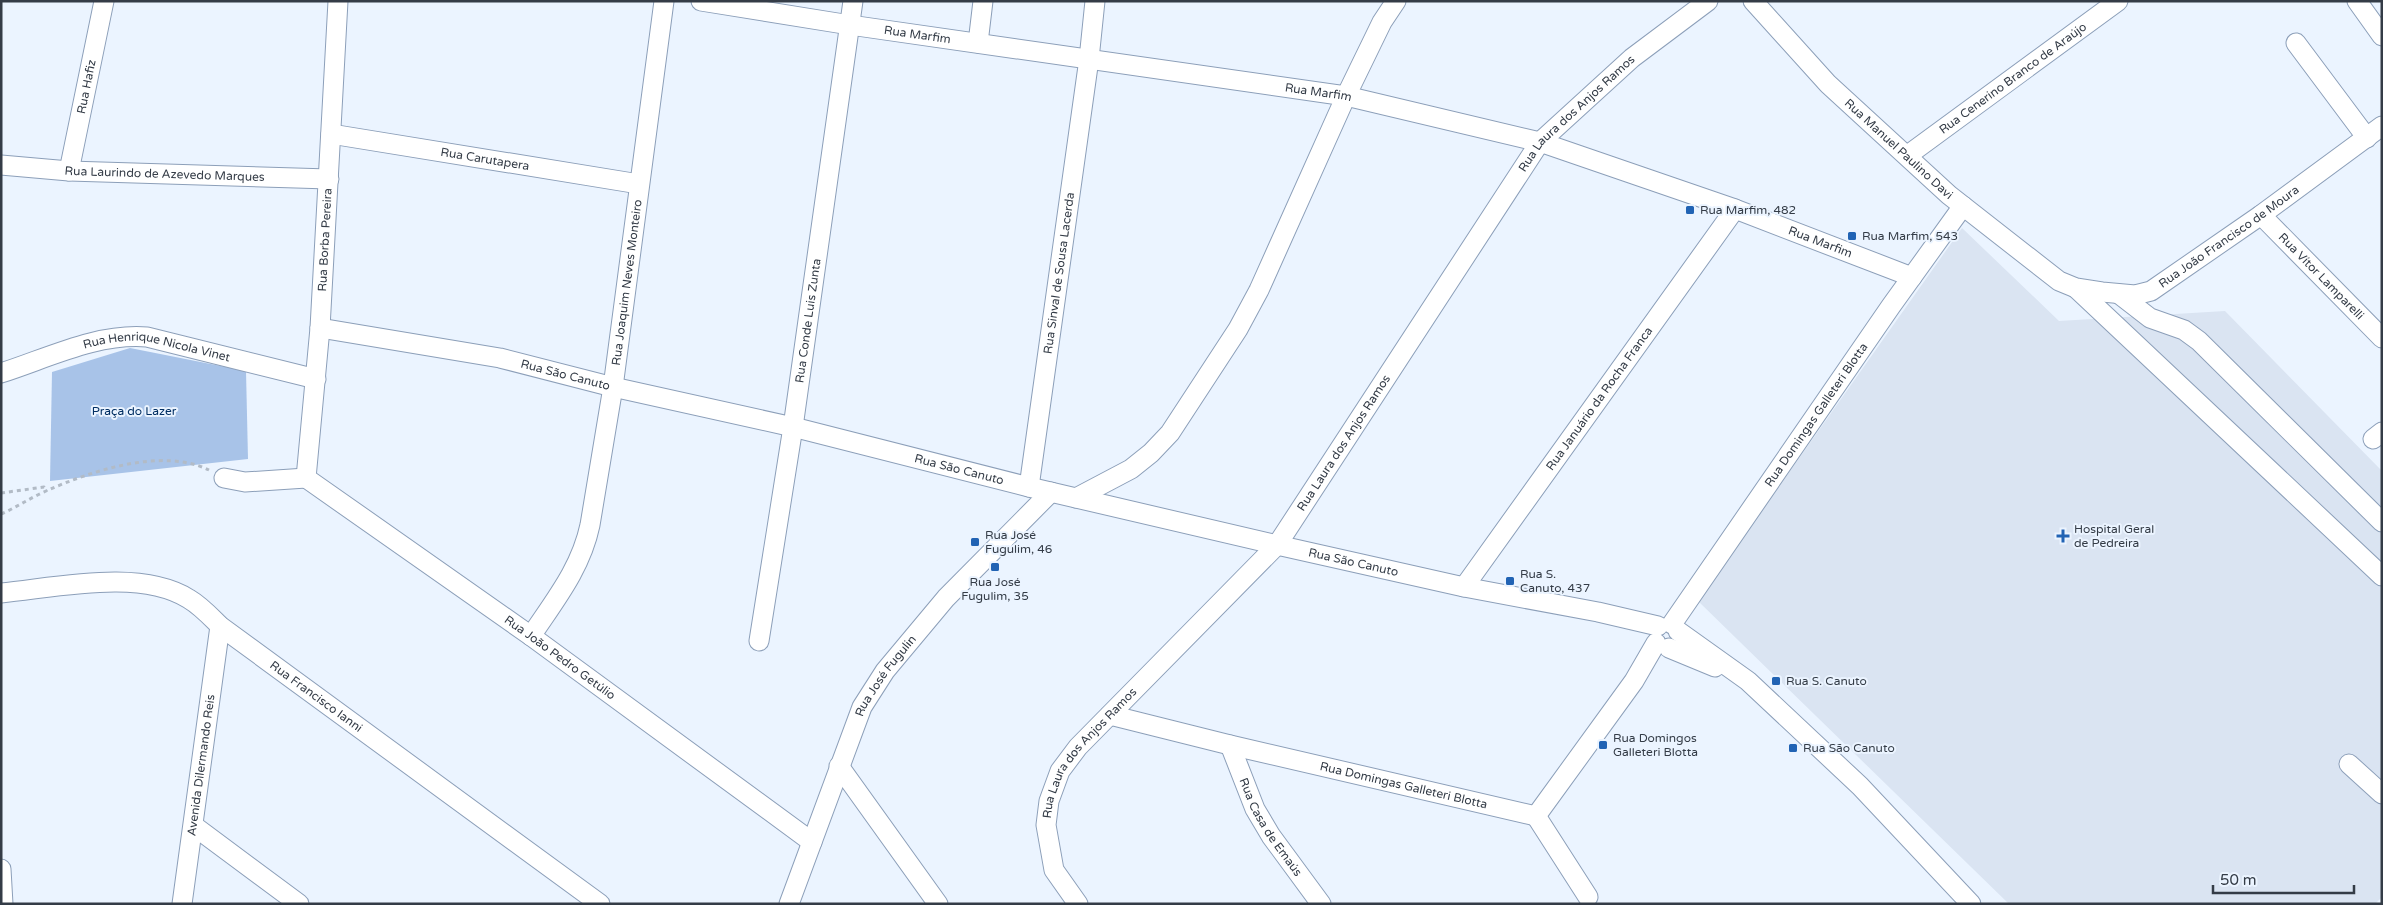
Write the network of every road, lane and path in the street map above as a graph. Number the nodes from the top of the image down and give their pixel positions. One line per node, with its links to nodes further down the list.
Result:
1 (104, 1): 25 (street, Rua Hafiz)
2 (338, 1): 20 (street, Rua Borba Pereira)
3 (664, 1): 27 (street, Rua Joaquim Neves Monteiro)
4 (701, 1): 13 (street, Rua Marfim)
5 (853, 1): 13 (street, Rua Conde Luis Zunta)
6 (983, 1): 15 (street)
7 (1095, 1): 17 (street, Rua Sinval de Sousa Lacerda)
8 (1396, 1): 18 (street)
9 (1708, 1): 22 (street, Rua Laura dos Anjos Ramos)
10 (1753, 1): 23 (street, Rua Manuel Paulino Davi)
11 (2118, 1): 23 (street, Rua Cenerino Branco de Araújo)
12 (2357, 1): 14 (street)
13 (850, 25): 15 (street, Rua Marfim); 39 (street, Rua Conde Luis Zunta)
14 (2382, 36)
15 (978, 43): 17 (street, Rua Marfim)
16 (2296, 43): 21 (street)
17 (1089, 59): 18 (street, Rua Marfim); 42 (street, Rua Sinval de Sousa Lacerda)
18 (1346, 96): 22 (street, Rua Marfim); 46 (street)
19 (2382, 126): 21 (street, Rua João Francisco de Moura)
20 (331, 134): 26 (street, Rua Borba Pereira); 27 (street, Rua Carutapera)
21 (2366, 138): 30 (street, Rua João Francisco de Moura)
22 (1540, 142): 29 (street, Rua Marfim); 49 (street, Rua Laura dos Anjos Ramos)
23 (1908, 155): 28 (street, Rua Manuel Paulino Davi)
24 (1, 165): 25 (street, Rua Laurindo de Azevedo Marques)
25 (69, 171): 26 (street, Rua Laurindo de Azevedo Marques)
26 (329, 179): 34 (street, Rua Borba Pereira)
27 (639, 184): 38 (street, Rua Joaquim Neves Monteiro)
28 (1963, 206): 31 (street, Rua Domingas Galleteri Blotta); 32 (street, Rua Manuel Paulino Davi)
29 (1735, 209): 31 (street, Rua Marfim); 51 (street, Rua Januário da Rocha Franca)
30 (2261, 215): 33 (street, Rua João Francisco de Moura); 35 (street, Rua Vítor Lamparelli)
31 (1912, 277): 55 (street, Rua Domingas Galleteri Blotta)
32 (2067, 284): 33 (street, Rua João Francisco de Moura); 50 (street, Rua Manuel Paulino Davi)
33 (2119, 294): 48 (street)
34 (320, 328): 37 (street, Rua Borba Pereira); 38 (street, Rua São Canuto)
35 (2382, 338)
36 (1, 373): 37 (street, Rua Henrique Nicola Vinet)
37 (316, 379): 41 (street, Rua Borba Pereira)
38 (613, 387): 39 (street, Rua São Canuto); 54 (street, Rua Joaquim Neves Monteiro)
39 (793, 427): 42 (street, Rua São Canuto); 56 (street, Rua Conde Luis Zunta)
40 (224, 478): 41 (street); 43 (path)
41 (306, 478): 54 (street, Rua João Pedro Getúlio)
42 (1029, 487): 44 (street, Rua São Canuto)
43 (47, 490): 45 (path); 47 (path)
44 (1051, 492): 46 (street, Rua São Canuto); 60 (street, Rua José Fugulin)
45 (1, 494)
46 (1076, 498): 49 (street, Rua São Canuto)
47 (1, 514)
48 (2382, 522)
49 (1277, 545): 51 (street, Rua São Canuto); 57 (street, Rua Laura dos Anjos Ramos)
50 (2382, 576)
51 (1464, 588): 55 (street, Rua São Canuto)
52 (1, 593): 53 (street, Rua Francisco Ianni)
53 (220, 626): 63 (street, Avenida Dilermando Reis); 70 (street, Rua Francisco Ianni)
54 (531, 636): 64 (street, Rua João Pedro Getúlio)
55 (1664, 637): 62 (street, Rua Domingas Galleteri Blotta); 75 (street, Rua São Canuto)
56 (759, 641)
57 (1110, 714): 58 (street, Rua Domingas Galleteri Blotta); 73 (street, Rua Laura dos Anjos Ramos)
58 (1230, 746): 62 (street, Rua Domingas Galleteri Blotta); 74 (street, Rua Casa de Emaús)
59 (2350, 764): 61 (street)
60 (839, 766): 64 (street, Rua José Fugulin); 72 (street)
61 (2382, 794)
62 (1536, 816): 66 (street)
63 (194, 826): 68 (street, Avenida Dilermando Reis); 69 (street)
64 (812, 842): 71 (street, Rua José Fugulin)
65 (1, 869): 67 (street)
66 (1588, 897)
67 (3, 904)
68 (182, 904)
69 (299, 904)
70 (600, 904)
71 (789, 904)
72 (938, 904)
73 (1078, 904)
74 (1321, 904)
75 (1971, 904)

